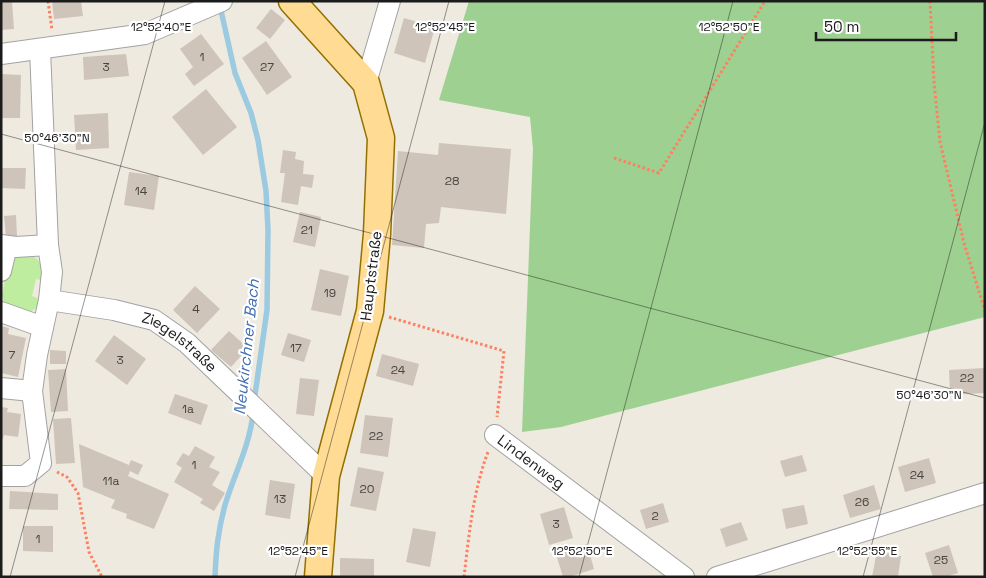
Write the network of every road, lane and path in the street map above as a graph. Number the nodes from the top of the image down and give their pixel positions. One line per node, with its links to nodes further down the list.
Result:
1 (48, 1): 7 (path)
2 (292, 1): 9 (main road, Hauptstraße)
3 (390, 1): 9 (street)
4 (765, 1): 10 (path)
5 (930, 1): 16 (path)
6 (215, 4): 7 (street)
7 (47, 48): 8 (street); 12 (street)
8 (1, 54)
9 (366, 83): 15 (main road, Hauptstraße)
10 (614, 158)
11 (4, 245): 12 (street); 13 (street)
12 (48, 245): 14 (street)
13 (1, 271)
14 (49, 300): 18 (street); 24 (street, Ziegelstraße)
15 (370, 311): 21 (path); 24 (main road, Hauptstraße)
16 (985, 311)
17 (1, 312): 18 (street)
18 (43, 326): 20 (street)
19 (1, 388): 20 (street)
20 (32, 391): 22 (street)
21 (494, 435): 28 (path, Lindenweg); 29 (street, Lindenweg)
22 (41, 463): 23 (street); 26 (path)
23 (1, 476)
24 (326, 476): 27 (main road, Hauptstraße)
25 (985, 494): 30 (street)
26 (102, 577)
27 (318, 577)
28 (464, 577)
29 (684, 577)
30 (717, 577)

